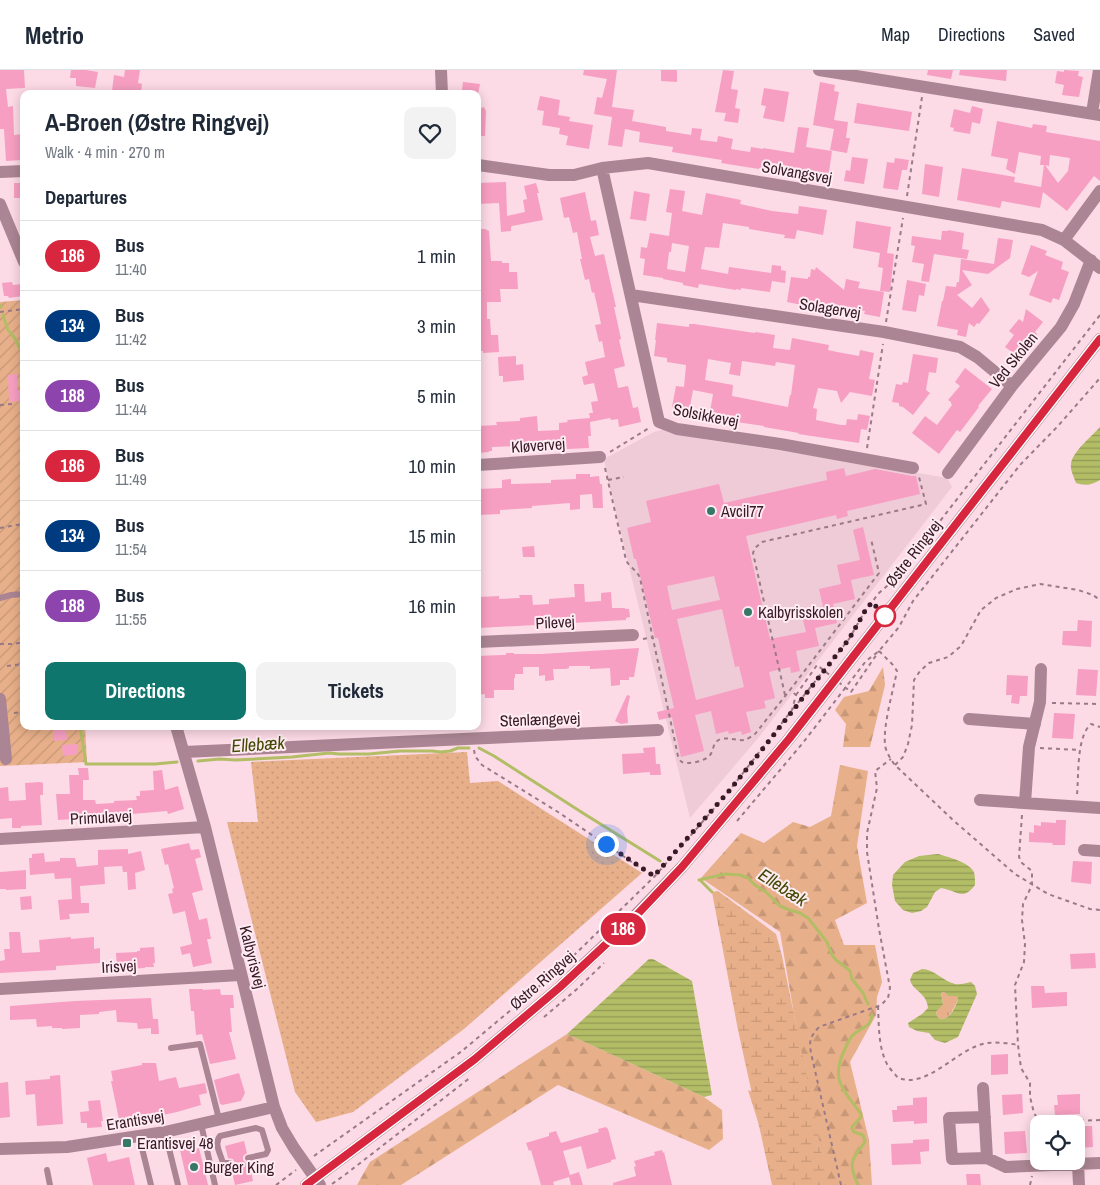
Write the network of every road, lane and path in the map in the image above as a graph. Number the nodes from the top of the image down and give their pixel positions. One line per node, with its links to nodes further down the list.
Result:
1 (440, 70): 4 (street)
2 (819, 70): 5 (street)
3 (1099, 70): 5 (street)
4 (442, 90)
5 (1096, 114)
6 (481, 165): 7 (street, Solvangsvej)
7 (602, 168): 12 (street, Solvangsvej); 15 (street, Solsikkevej)
8 (20, 171): 9 (street)
9 (0, 172)
10 (1100, 191): 12 (street)
11 (0, 204): 13 (street)
12 (1064, 240): 14 (street, Solvangsvej)
13 (20, 252)
14 (1095, 264): 21 (street, Ved Skolen)
15 (631, 294): 19 (street, Solagervej); 24 (street, Solsikkevej)
16 (20, 310): 17 (path)
17 (0, 312)
18 (1100, 315): 51 (path)
19 (884, 332): 21 (street, Solagervej); 26 (path)
20 (1100, 339): 104 (street, Østre Ringvej)
21 (1012, 386): 29 (street, Ved Skolen)
22 (12, 404): 23 (path)
23 (0, 405)
24 (659, 422): 25 (path); 26 (street, Solsikkevej)
25 (600, 457): 27 (street, Kløvervej); 31 (path)
26 (865, 460): 28 (street, Solsikkevej)
27 (481, 465)
28 (913, 468): 46 (path)
29 (948, 473)
30 (624, 476): 31 (path)
31 (608, 480): 46 (path)
32 (20, 524): 33 (path)
33 (0, 528)
34 (871, 539): 45 (path)
35 (20, 594): 36 (lane)
36 (0, 598)
37 (1100, 600): 65 (path)
38 (633, 635): 39 (street, Pilevej)
39 (481, 642)
40 (20, 643): 41 (path)
41 (0, 644)
42 (20, 664): 43 (path)
43 (7, 666)
44 (1041, 670): 49 (street)
45 (790, 690): 46 (path); 47 (path)
46 (785, 695)
47 (796, 695): 51 (path); 64 (path, bridge)
48 (0, 699): 63 (street)
49 (1040, 702): 50 (path); 55 (street)
50 (1100, 704)
51 (792, 710): 74 (path)
52 (20, 712): 53 (path)
53 (13, 713)
54 (969, 719): 55 (street)
55 (1034, 724): 60 (street)
56 (1100, 727): 61 (path)
57 (177, 730): 62 (street, Kalbyrisvej)
58 (658, 730): 59 (street, Stenlængevej)
59 (474, 738): 62 (street, Stenlængevej); 74 (path)
60 (1029, 747): 61 (path); 67 (street)
61 (1080, 750): 68 (path)
62 (184, 752): 70 (street, Kalbyrisvej)
63 (6, 759)
64 (891, 760): 65 (path); 79 (path)
65 (895, 766): 75 (path)
66 (980, 800): 67 (street)
67 (1025, 803): 68 (street); 75 (path)
68 (1077, 807): 69 (street)
69 (1100, 808)
70 (205, 827): 71 (street, Primulavej); 77 (street, Kalbyrisvej)
71 (0, 839)
72 (1084, 850): 73 (street)
73 (1100, 851)
74 (654, 876): 98 (path)
75 (1032, 885): 76 (path); 80 (path)
76 (1100, 910)
77 (240, 974): 78 (street, Irisvej); 83 (street, Kalbyrisvej)
78 (0, 989)
79 (878, 1006): 80 (path); 110 (path)
80 (1018, 1045): 85 (path)
81 (171, 1048): 87 (lane)
82 (983, 1088): 86 (street)
83 (274, 1107): 84 (street, Erantisvej); 98 (street, Kalbyrisvej)
84 (238, 1115): 87 (street, Erantisvej); 91 (lane)
85 (1035, 1115)
86 (984, 1117): 96 (street); 96 (street)
87 (219, 1119): 90 (street, Erantisvej)
88 (1100, 1120): 89 (path)
89 (1085, 1121)
90 (201, 1124): 92 (street, Erantisvej); 108 (lane)
91 (242, 1130): 95 (lane); 97 (lane)
92 (165, 1132): 93 (street, Erantisvej); 107 (lane)
93 (139, 1136): 94 (street, Erantisvej); 106 (lane)
94 (0, 1149)
95 (248, 1158)
96 (987, 1158): 101 (street)
97 (230, 1162)
98 (304, 1163): 104 (street, Kalbyrisvej); 109 (path)
99 (1100, 1163): 100 (street)
100 (1085, 1164)
101 (1030, 1166)
102 (47, 1170): 105 (lane)
103 (1078, 1170): 111 (street)
104 (314, 1183)
105 (50, 1185)
106 (151, 1185)
107 (178, 1185)
108 (215, 1185)
109 (276, 1185)
110 (841, 1185)
111 (1079, 1185)

